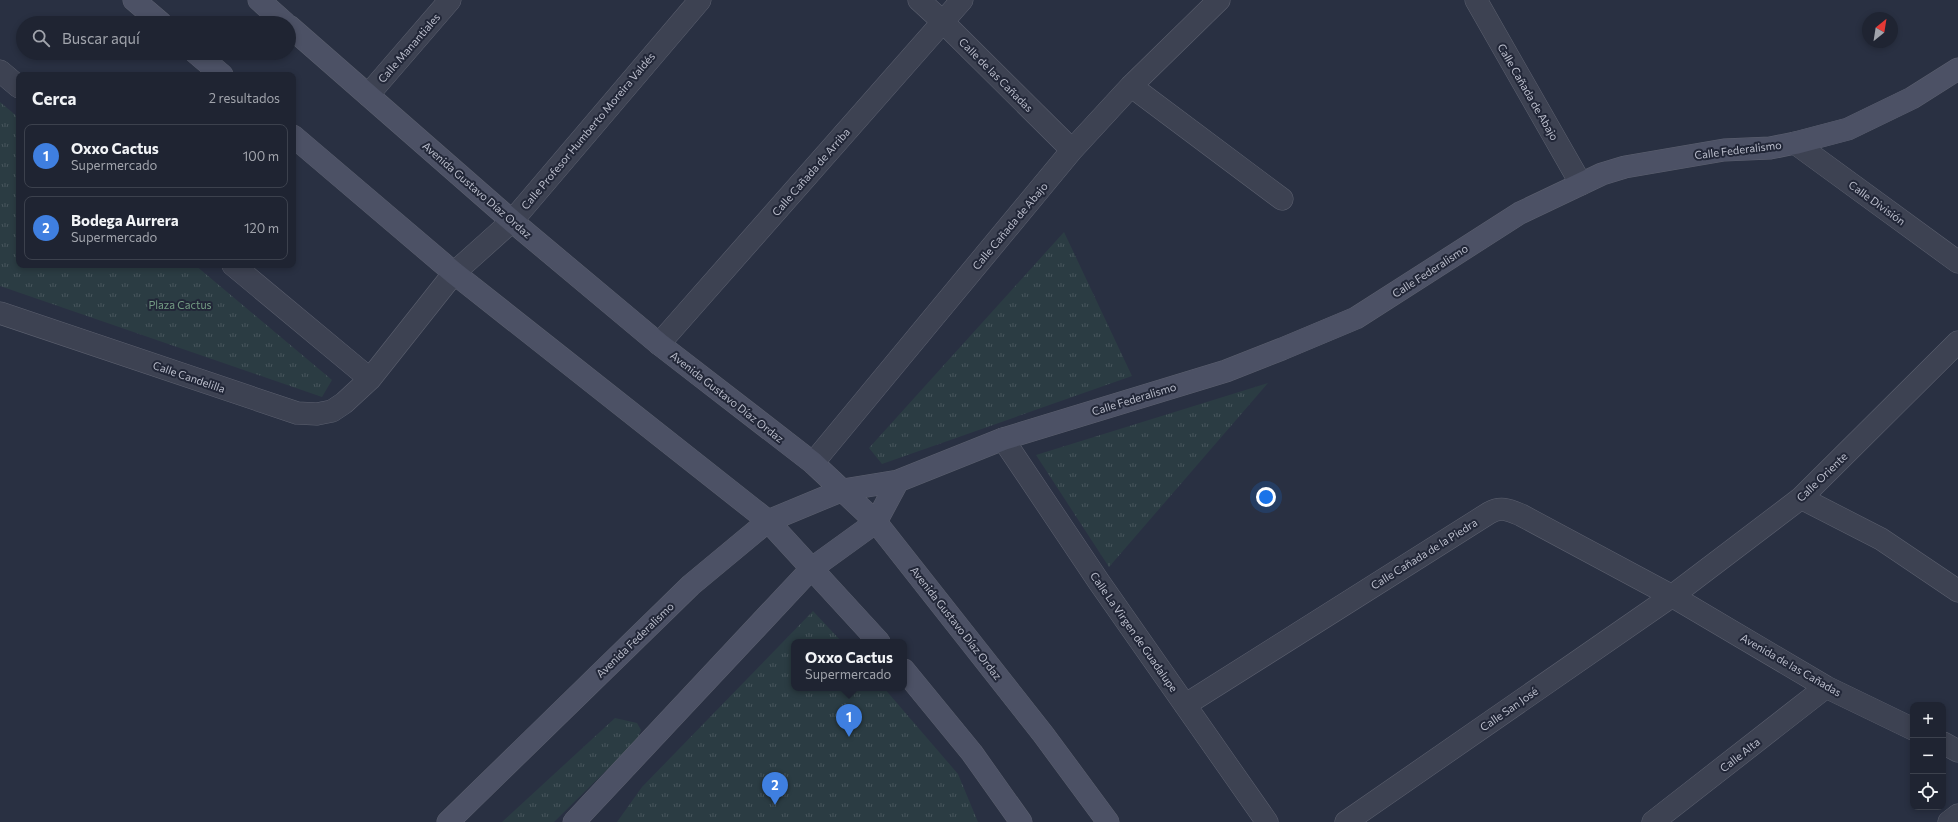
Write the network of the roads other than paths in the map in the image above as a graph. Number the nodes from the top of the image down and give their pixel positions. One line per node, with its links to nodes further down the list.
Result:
1 (134, 0): 9 (street)
2 (259, 0): 10 (street)
3 (450, 0): 19 (street, Calle Manantiales)
4 (700, 0): 25 (street, Calle Profesor Humberto Moreira Valdés)
5 (919, 0): 11 (street, Calle de las Cañadas)
6 (962, 0): 11 (street, Calle Cañada de Arriba)
7 (1219, 0): 18 (street, Calle Cañada de Abajo)
8 (1476, 0): 23 (street, Calle Cañada de Abajo)
9 (153, 16)
10 (277, 16)
11 (943, 22): 22 (street, Calle de las Cañadas); 31 (street, Calle Cañada de Arriba)
12 (296, 32): 19 (street, Avenida Gustavo Díaz Ordaz)
13 (204, 60): 16 (street)
14 (1958, 69): 21 (street, Calle Federalismo)
15 (0, 71): 17 (street)
16 (218, 72)
17 (16, 84)
18 (1131, 86): 22 (street, Calle Cañada de Abajo); 24 (street)
19 (368, 95): 25 (street, Avenida Gustavo Díaz Ordaz)
20 (296, 139): 28 (street)
21 (1795, 143): 23 (street, Calle Federalismo); 26 (street, Calle División)
22 (1072, 150): 34 (street, Calle Cañada de Abajo)
23 (1581, 184): 33 (street, Calle Federalismo)
24 (1282, 199)
25 (512, 221): 28 (street, Calle Profesor Humberto Moreira Valdés); 31 (street, Avenida Gustavo Díaz Ordaz)
26 (1958, 262)
27 (238, 268): 32 (street)
28 (454, 274): 32 (street, Calle Candelilla); 38 (street)
29 (0, 313): 32 (street, Calle Candelilla)
30 (1958, 342): 37 (street, Calle Oriente)
31 (659, 344): 34 (street, Avenida Gustavo Díaz Ordaz)
32 (370, 378)
33 (1003, 439): 35 (street, Calle Federalismo); 46 (street, Calle La Virgen de Guadalupe)
34 (813, 463): 36 (street, Avenida Gustavo Díaz Ordaz)
35 (898, 481): 36 (street, Calle Federalismo); 39 (street)
36 (843, 490): 38 (street, Avenida Federalismo); 39 (street, Avenida Gustavo Díaz Ordaz)
37 (1801, 498): 41 (street); 42 (street, Calle Oriente)
38 (768, 521): 40 (street); 51 (street, Avenida Federalismo)
39 (876, 522): 40 (street); 54 (street, Avenida Gustavo Díaz Ordaz)
40 (811, 569): 43 (street); 52 (street)
41 (1958, 591)
42 (1672, 596): 45 (street, Avenida de las Cañadas); 46 (street, Calle Cañada de la Piedra); 56 (street, Calle San José)
43 (876, 639)
44 (907, 674): 53 (street)
45 (1826, 687): 47 (street, Avenida de las Cañadas); 57 (street, Calle Alta)
46 (1185, 706): 55 (street, Calle La Virgen de Guadalupe)
47 (1910, 728)
48 (1946, 745): 49 (street)
49 (1958, 751)
50 (1958, 815): 58 (street)
51 (448, 822)
52 (574, 822)
53 (1021, 822)
54 (1108, 822)
55 (1267, 822)
56 (1346, 822)
57 (1653, 822)
58 (1949, 822)

